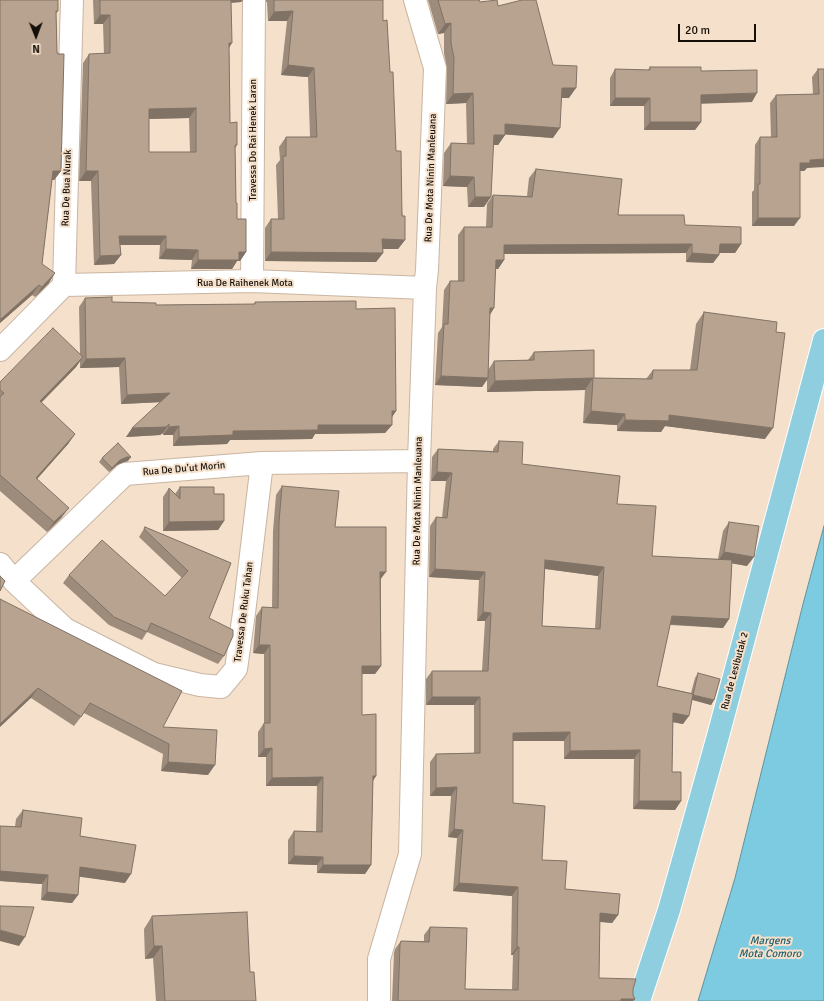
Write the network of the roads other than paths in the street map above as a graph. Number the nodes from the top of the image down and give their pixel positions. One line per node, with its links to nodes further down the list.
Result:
1 (72, 0): 5 (street, Rua De Bua Nurak)
2 (254, 0): 4 (street, Travessa Do Rai Henek Laran)
3 (415, 0): 6 (street, Rua De Mota Ninin Manleuana)
4 (252, 281): 5 (street, Rua De Raihenek Mota); 6 (street, Rua De Raihenek Mota)
5 (64, 285): 8 (street)
6 (425, 288): 9 (street, Rua De Mota Ninin Manleuana)
7 (824, 340): 14 (main road, Rua de Lesibutak 2)
8 (0, 350)
9 (419, 461): 10 (street, Rua De Du’ut Morin); 13 (street, Rua De Mota Ninin Manleuana)
10 (262, 462): 12 (street, Rua De Du’ut Morin); 12 (street, Travessa De Ruku Tahan)
11 (0, 564): 12 (street)
12 (14, 581)
13 (379, 1001)
14 (639, 1001)

